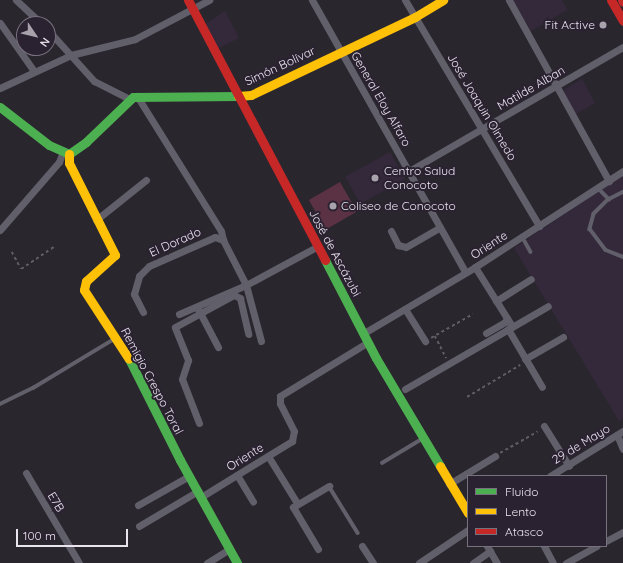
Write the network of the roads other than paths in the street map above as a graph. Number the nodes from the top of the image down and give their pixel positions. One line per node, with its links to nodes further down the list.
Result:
1 (16, 0): 10 (street)
2 (188, 0): 9 (street, José de Ascázubi)
3 (209, 0): 9 (street)
4 (312, 0): 16 (street, General Eloy Alfaro)
5 (406, 0): 11 (street, José Joaquin Olmedo)
6 (442, 0): 11 (street, Simón Bolívar)
7 (509, 0): 19 (street)
8 (611, 0): 12 (street)
9 (192, 9): 17 (street); 22 (street, José de Ascázubi)
10 (33, 16)
11 (415, 17): 16 (street, Simón Bolívar); 24 (street, José Joaquin Olmedo)
12 (623, 21)
13 (0, 23): 18 (street)
14 (56, 39): 17 (street)
15 (623, 47): 19 (street, Matilde Alban)
16 (340, 51): 22 (street, Simón Bolívar); 26 (street, General Eloy Alfaro)
17 (71, 55): 18 (street); 21 (street)
18 (34, 71): 20 (street)
19 (557, 86): 24 (street, Matilde Alban); 29 (street)
20 (0, 88)
21 (133, 97): 22 (street, Simón Bolívar); 25 (street); 39 (street)
22 (238, 97): 40 (street, José de Ascázubi)
23 (0, 107): 25 (street)
24 (482, 129): 26 (street, Matilde Alban); 34 (street, José Joaquin Olmedo)
25 (66, 154): 33 (street, Remigio Crespo Toral); 36 (street)
26 (409, 171): 35 (street, General Eloy Alfaro)
27 (623, 171): 29 (street, Oriente)
28 (146, 180): 33 (street)
29 (609, 181): 30 (street, Oriente)
30 (598, 188): 32 (lane); 34 (street, Oriente)
31 (623, 192): 32 (lane)
32 (609, 199): 42 (lane)
33 (96, 220): 59 (street, Remigio Crespo Toral)
34 (539, 226): 38 (street, Oriente)
35 (440, 227): 37 (street); 44 (street, General Eloy Alfaro)
36 (0, 230)
37 (391, 231)
38 (522, 236): 41 (lane); 43 (street, Oriente)
39 (224, 240): 46 (street); 51 (street, El Dorado)
40 (318, 246): 46 (street); 55 (street, José de Ascázubi)
41 (531, 252)
42 (623, 257)
43 (475, 267): 44 (street, Oriente); 47 (street)
44 (465, 272): 49 (street, Oriente)
45 (531, 279): 47 (street)
46 (246, 285): 50 (street); 60 (street)
47 (496, 300): 53 (street)
48 (548, 306): 54 (street)
49 (405, 309): 55 (street, Oriente); 61 (street)
50 (198, 310): 52 (street); 57 (street); 63 (street); 68 (street)
51 (143, 312)
52 (179, 314)
53 (507, 318): 54 (street); 56 (street)
54 (510, 327): 64 (street); 66 (street)
55 (364, 333): 62 (street, José de Ascázubi)
56 (486, 333)
57 (248, 334)
58 (563, 337): 64 (street)
59 (117, 338): 67 (lane); 80 (street, Remigio Crespo Toral)
60 (261, 341)
61 (425, 341)
62 (368, 342): 71 (street, José de Ascázubi); 73 (street, Oriente)
63 (218, 347)
64 (526, 360): 65 (street)
65 (542, 387)
66 (405, 389)
67 (0, 404)
68 (199, 423)
69 (544, 426): 76 (street)
70 (620, 433): 72 (street); 76 (street, 29 de Mayo)
71 (423, 439): 75 (lane); 81 (street, José de Ascázubi)
72 (623, 449)
73 (268, 456): 78 (street, Oriente); 85 (street)
74 (495, 456): 81 (street)
75 (382, 463)
76 (569, 466): 79 (street, 29 de Mayo)
77 (26, 473): 99 (street, E7B)
78 (237, 475): 83 (street, Oriente); 84 (street)
79 (552, 475)
80 (189, 476): 83 (street, Remigio Crespo Toral); 86 (street)
81 (449, 484): 87 (street, José de Ascázubi)
82 (329, 486): 85 (street); 91 (lane)
83 (199, 494): 88 (street, Oriente); 96 (street, Remigio Crespo Toral)
84 (253, 502)
85 (297, 503): 98 (street)
86 (138, 505)
87 (467, 511)
88 (139, 526)
89 (467, 531): 103 (street)
90 (623, 532): 92 (street)
91 (358, 533)
92 (607, 540)
93 (362, 546): 102 (street)
94 (545, 547): 106 (street)
95 (595, 547): 107 (street)
96 (229, 549): 100 (street); 101 (street, Remigio Crespo Toral)
97 (489, 549): 104 (street); 105 (street)
98 (318, 550)
99 (79, 563)
100 (207, 563)
101 (236, 563)
102 (373, 563)
103 (419, 563)
104 (473, 563)
105 (496, 563)
106 (553, 563)
107 (566, 563)

